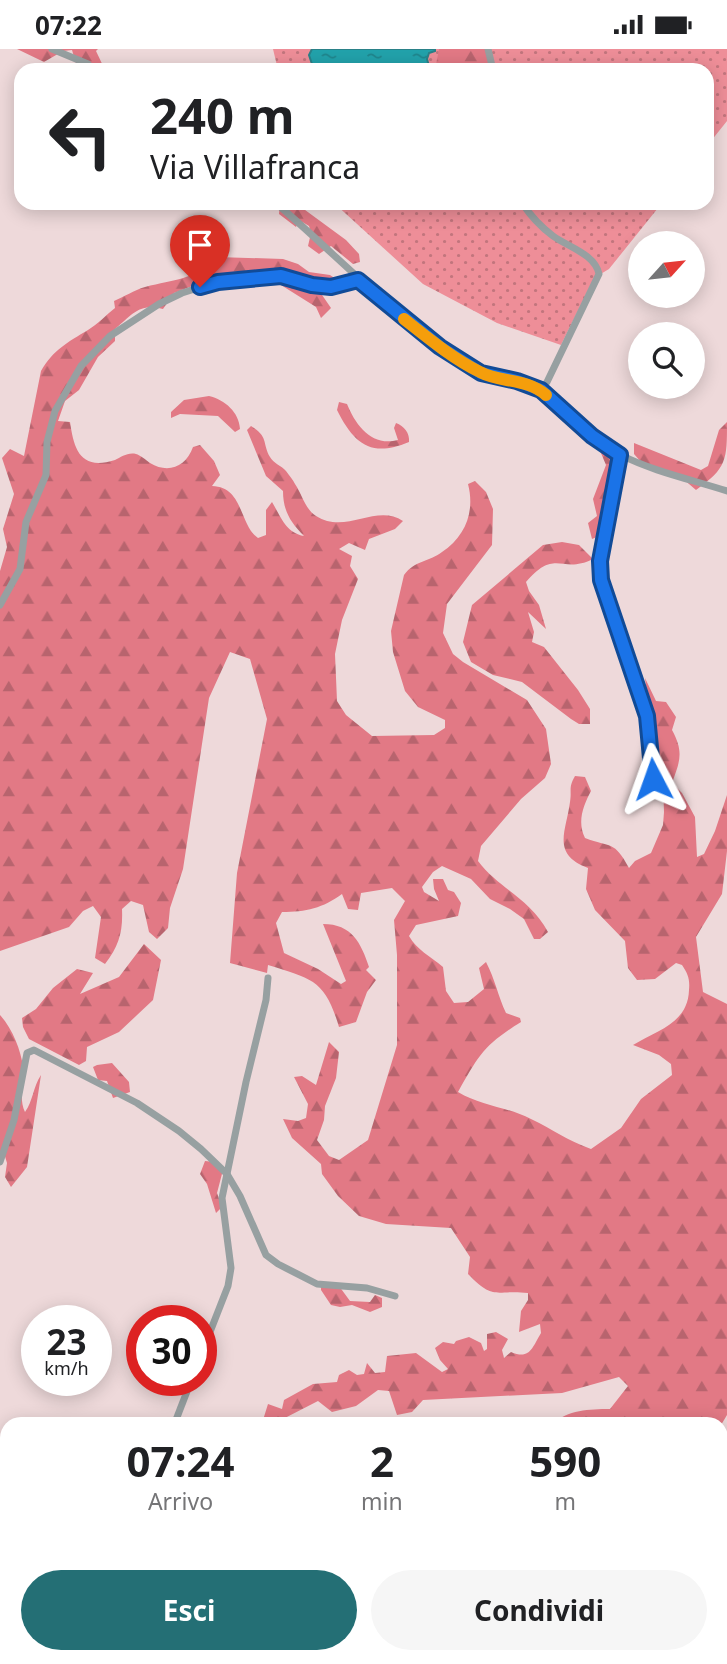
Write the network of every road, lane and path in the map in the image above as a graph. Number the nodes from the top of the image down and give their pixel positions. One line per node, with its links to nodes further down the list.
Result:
1 (52, 49): 2 (street)
2 (86, 63)
3 (284, 210): 5 (street)
4 (527, 210): 6 (street)
5 (358, 280): 6 (street); 9 (street)
6 (541, 390): 7 (street)
7 (620, 455): 8 (street); 10 (street)
8 (727, 491)
9 (0, 605)
10 (653, 779)
11 (268, 978): 13 (street)
12 (0, 1162): 13 (street)
13 (227, 1174): 14 (street); 15 (street)
14 (395, 1296)
15 (217, 1314)
16 (185, 1396): 17 (street)
17 (177, 1417)

